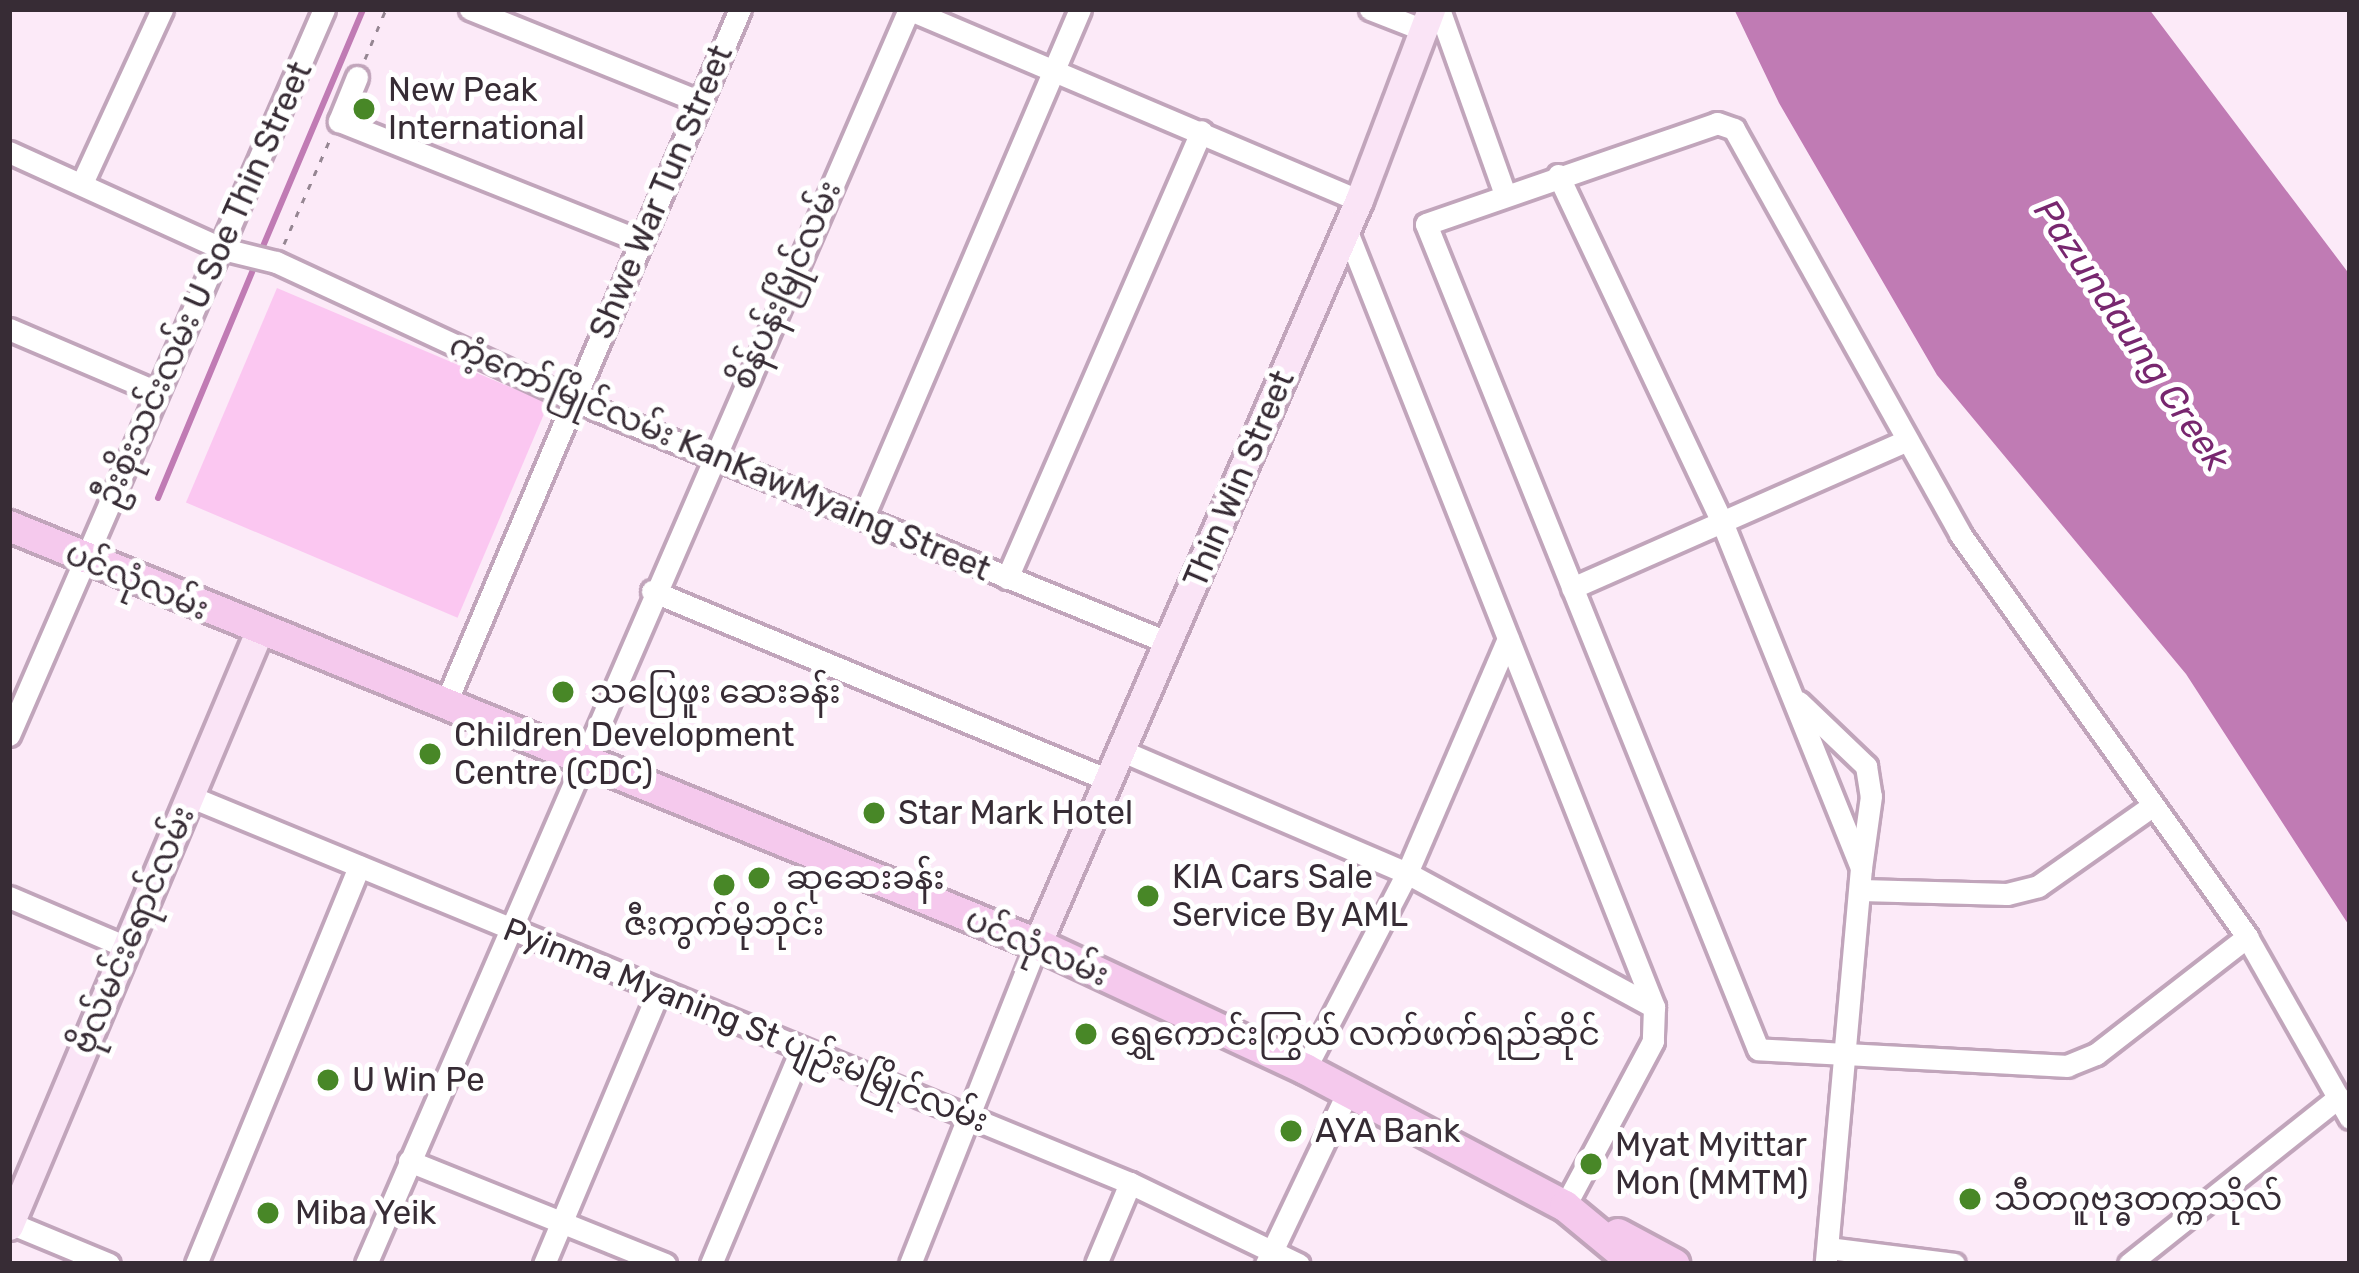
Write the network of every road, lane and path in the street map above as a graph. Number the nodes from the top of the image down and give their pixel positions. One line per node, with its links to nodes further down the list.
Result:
1 (163, 9): 17 (street)
2 (324, 9): 22 (street, ဦးစိုးသင်းလမ်း U Soe Thin Street)
3 (386, 9): 11 (path)
4 (470, 9): 12 (street)
5 (740, 9): 12 (street, Shwe War Tun Street)
6 (909, 9): 10 (street); 28 (street, စိန်ပန်းမြိုင်လမ်း)
7 (1080, 9): 10 (street)
8 (1370, 9): 9 (street)
9 (1432, 16): 18 (street); 19 (main road, Thin Win Street)
10 (1054, 70): 14 (street); 29 (street)
11 (357, 77): 13 (street)
12 (700, 102): 21 (street, Shwe War Tun Street)
13 (339, 121): 21 (street); 23 (path)
14 (1201, 131): 19 (street); 33 (street)
15 (9, 152): 17 (street, ကံ့ကော်မြိုင်လမ်း KanKawMyaing Street)
16 (1558, 175): 18 (street); 27 (street); 30 (street)
17 (82, 183): 22 (street, ကံ့ကော်မြိုင်လမ်း KanKawMyaing Street)
18 (1504, 194): 34 (street)
19 (1359, 200): 20 (main road, Thin Win Street)
20 (1346, 229): 37 (street); 38 (main road, Thin Win Street)
21 (640, 241): 26 (street, Shwe War Tun Street)
22 (224, 249): 23 (street, ကံ့ကော်မြိုင်လမ်း KanKawMyaing Street); 25 (street, ဦးစိုးသင်းလမ်း U Soe Thin Street)
23 (276, 262): 26 (street, ကံ့ကော်မြိုင်လမ်း KanKawMyaing Street)
24 (9, 329): 25 (street)
25 (157, 392): 32 (street, ဦးစိုးသင်းလမ်း U Soe Thin Street)
26 (573, 400): 28 (street, ကံ့ကော်မြိုင်လမ်း KanKawMyaing Street); 40 (street, Shwe War Tun Street)
27 (1905, 441): 30 (street); 46 (street)
28 (712, 454): 29 (street, ကံ့ကော်မြိုင်လမ်း KanKawMyaing Street); 35 (street, စိန်ပန်းမြိုင်လမ်း)
29 (862, 517): 33 (street, ကံ့ကော်မြိုင်လမ်း KanKawMyaing Street)
30 (1722, 522): 34 (street); 39 (street)
31 (9, 526): 32 (main road, ပင်လုံလမ်း)
32 (85, 559): 36 (main road, ပင်လုံလမ်း); 41 (street, ဦးစိုးသင်းလမ်း U Soe Thin Street)
33 (1007, 578): 38 (street, ကံ့ကော်မြိုင်လမ်း KanKawMyaing Street)
34 (1572, 588): 58 (street)
35 (652, 591): 43 (street, စိန်ပန်းမြိုင်လမ်း); 44 (street)
36 (258, 634): 40 (main road, ပင်လုံလမ်း); 45 (main road, ဗိုလ်မင်းရောင်လမ်း)
37 (1508, 639): 48 (street); 56 (street)
38 (1169, 643): 42 (main road, Thin Win Street)
39 (1799, 702): 49 (street); 49 (street)
40 (444, 707): 43 (main road, ပင်လုံလမ်း)
41 (11, 723)
42 (1120, 750): 44 (main road, Thin Win Street); 48 (street)
43 (578, 760): 51 (street, စိန်ပန်းမြိုင်လမ်း); 53 (main road, ပင်လုံလမ်း)
44 (1108, 780): 53 (main road, Thin Win Street)
45 (189, 796): 47 (street, Pyinma Myaning St ပျဉ်းမမြိုင်လမ်း); 54 (main road, ဗိုလ်မင်းရောင်လမ်း)
46 (2152, 806): 49 (street); 52 (street)
47 (359, 866): 51 (street, Pyinma Myaning St ပျဉ်းမမြိုင်လမ်း); 72 (street)
48 (1407, 873): 56 (street); 59 (street)
49 (1861, 879): 58 (street)
50 (9, 897): 54 (street)
51 (507, 927): 55 (street, Pyinma Myaning St ပျဉ်းမမြိုင်လမ်း); 64 (street, စိန်ပန်းမြိုင်လမ်း)
52 (2247, 937): 58 (street); 61 (street)
53 (1037, 944): 59 (main road, ပင်လုံလမ်း); 62 (street)
54 (126, 947): 68 (main road, ဗိုလ်မင်းရောင်လမ်း)
55 (659, 989): 57 (street, Pyinma Myaning St ပျဉ်းမမြိုင်လမ်း); 67 (street)
56 (1654, 1007): 66 (street)
57 (802, 1048): 62 (street, Pyinma Myaning St ပျဉ်းမမြိုင်လမ်း); 76 (street)
58 (1845, 1057): 69 (street)
59 (1305, 1069): 60 (main road, ပင်လုံလမ်း)
60 (1348, 1091): 66 (main road, ပင်လုံလမ်း); 70 (street)
61 (2339, 1097): 63 (street); 83 (street)
62 (971, 1118): 65 (street, Pyinma Myaning St ပျဉ်းမမြိုင်လမ်း); 77 (street)
63 (2350, 1118)
64 (409, 1160): 67 (street); 73 (street, စိန်ပန်းမြိုင်လမ်း)
65 (1130, 1184): 70 (street, Pyinma Myaning St ပျဉ်းမမြိုင်လမ်း); 78 (street)
66 (1565, 1206): 80 (main road, ပင်လုံလမ်း); 81 (main road)
67 (561, 1223): 74 (street); 75 (street)
68 (10, 1225): 71 (street)
69 (1827, 1256): 82 (street)
70 (1269, 1257): 79 (street, Pyinma Myaning St ပျဉ်းမမြိုင်လမ်း)
71 (110, 1264)
72 (196, 1264)
73 (366, 1264)
74 (544, 1264)
75 (665, 1264)
76 (711, 1264)
77 (910, 1264)
78 (1096, 1264)
79 (1298, 1264)
80 (1635, 1264)
81 (1674, 1264)
82 (1954, 1264)
83 (2129, 1264)

